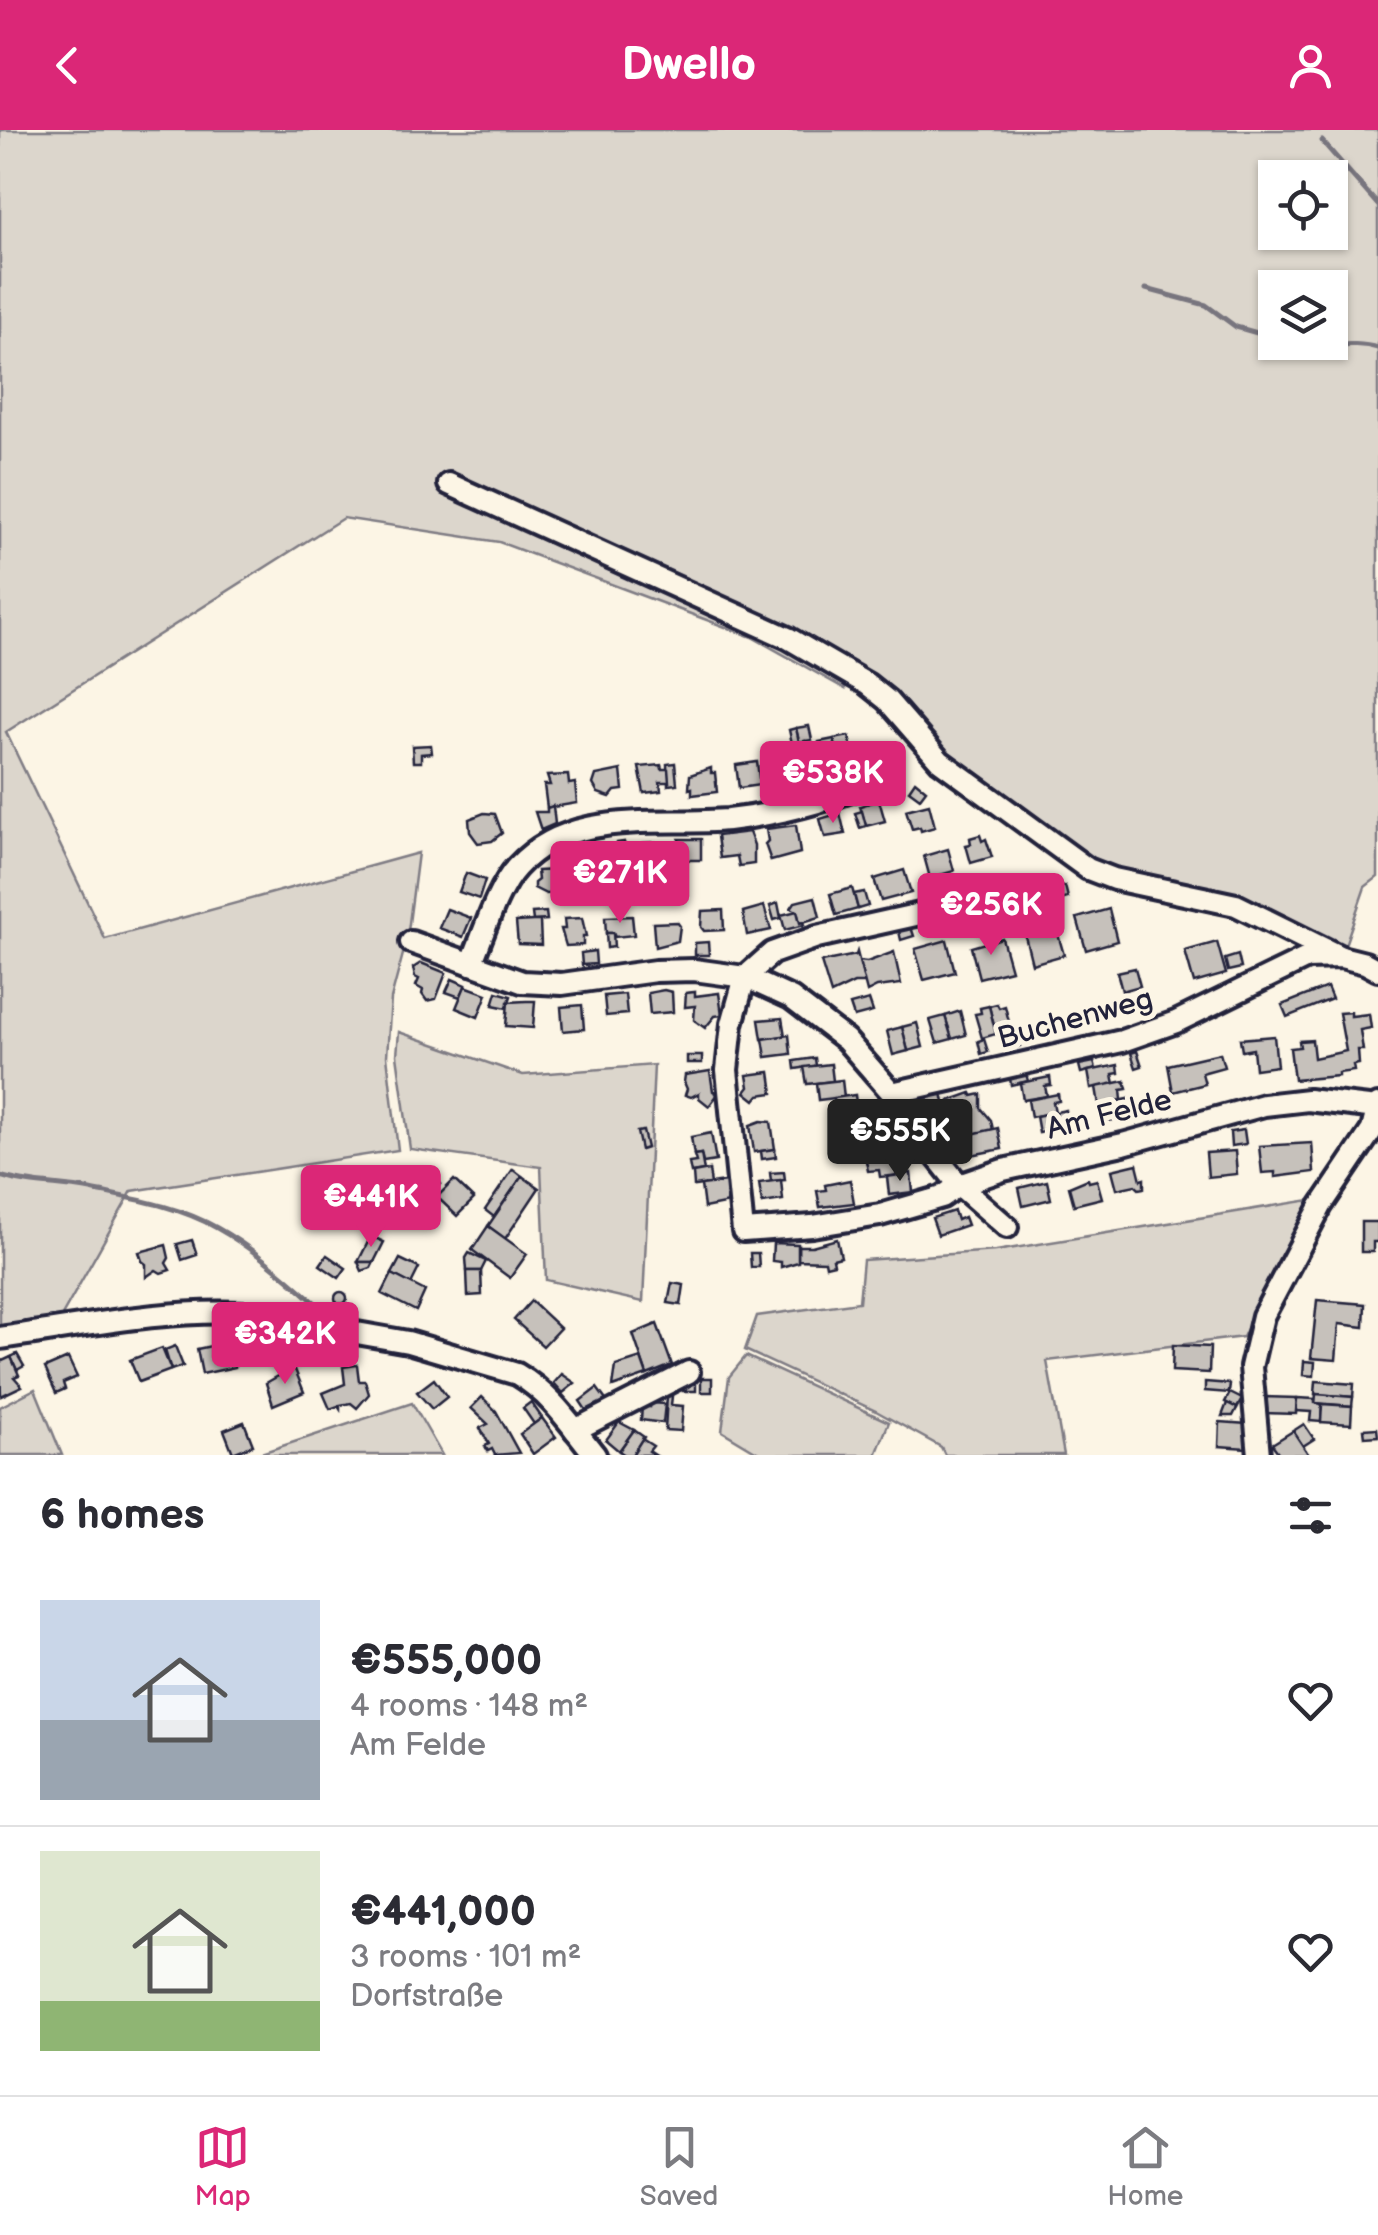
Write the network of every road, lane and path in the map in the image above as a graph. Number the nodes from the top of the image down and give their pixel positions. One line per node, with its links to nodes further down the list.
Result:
1 (449, 484): 5 (street)
2 (883, 778): 6 (street)
3 (992, 898): 8 (street)
4 (411, 942): 6 (street)
5 (1340, 956): 7 (street); 9 (street, Buchenweg)
6 (471, 964): 8 (street)
7 (1378, 970)
8 (745, 978): 9 (street); 11 (street, Am Felde)
9 (892, 1094): 11 (street)
10 (1378, 1106): 11 (street, Am Felde); 17 (street)
11 (960, 1184): 12 (street)
12 (1007, 1227)
13 (0, 1338): 15 (street)
14 (689, 1372): 15 (street)
15 (575, 1430): 16 (street)
16 (595, 1455)
17 (1260, 1455)

